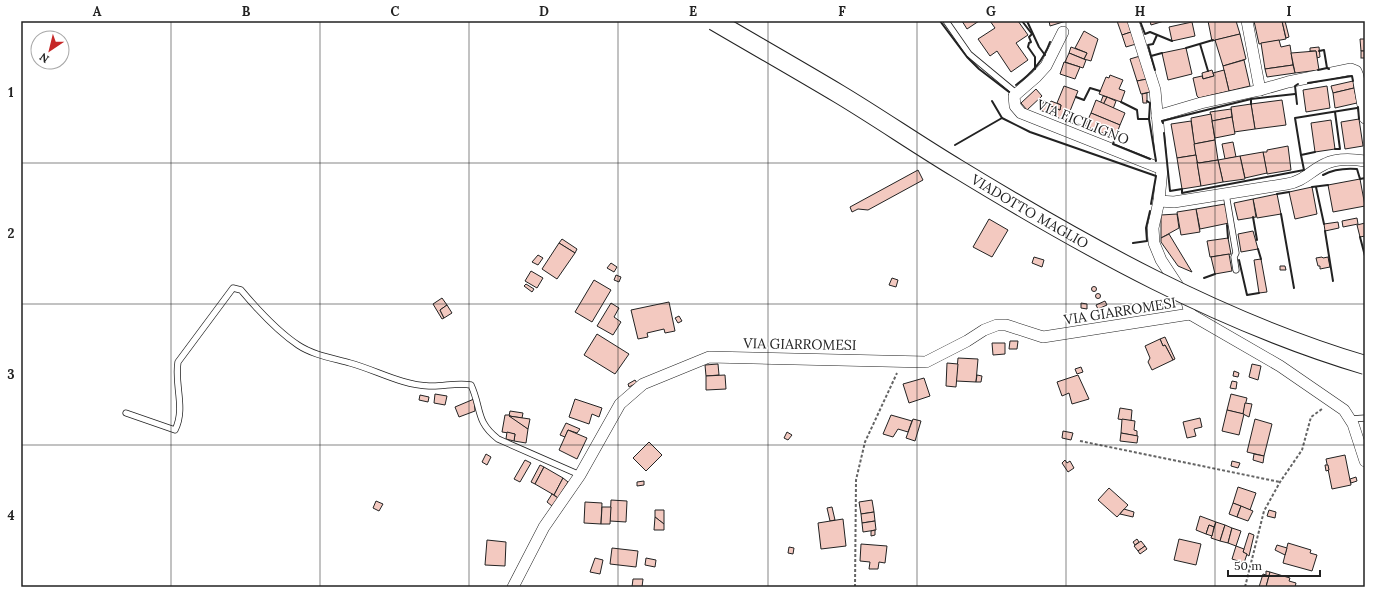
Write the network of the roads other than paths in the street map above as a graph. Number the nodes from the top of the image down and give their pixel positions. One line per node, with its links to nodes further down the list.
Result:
1 (714, 21): 16 (main road, VIADOTTO MAGLIO, bridge)
2 (946, 21): 7 (lane)
3 (1133, 21): 8 (street)
4 (1247, 21): 6 (street)
5 (1063, 32): 7 (street, VIA FICILIGNO)
6 (1260, 90): 8 (street); 9 (street)
7 (1016, 93): 11 (street, VIA FICILIGNO)
8 (1156, 116): 11 (street)
9 (1365, 118)
10 (1365, 161): 12 (street)
11 (1162, 169): 13 (street)
12 (1226, 194): 13 (street); 14 (lane)
13 (1160, 201): 15 (street)
14 (1236, 270)
15 (1190, 314): 19 (street); 21 (street, VIA GIARROMESI)
16 (1365, 365)
17 (126, 413): 21 (lane)
18 (1365, 418): 19 (lane)
19 (1351, 419): 20 (street)
20 (1365, 461)
21 (580, 475): 22 (street, VIA GIARROMESI)
22 (513, 587)

